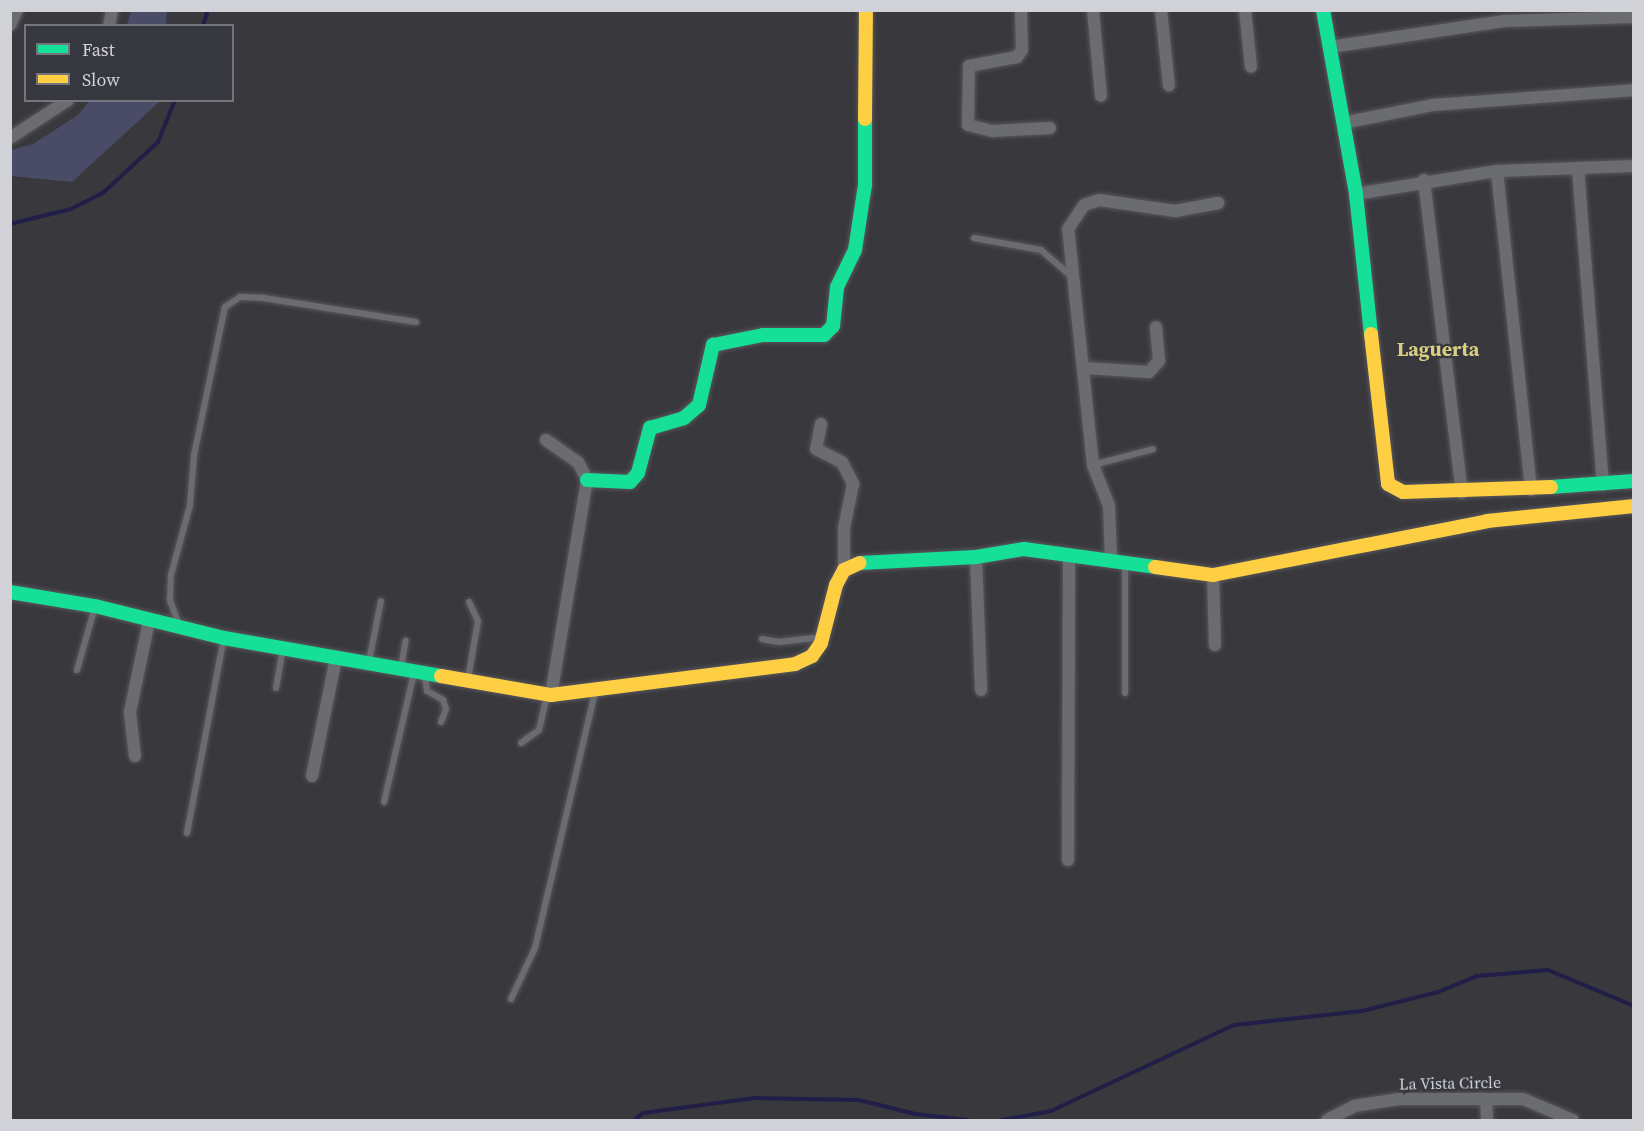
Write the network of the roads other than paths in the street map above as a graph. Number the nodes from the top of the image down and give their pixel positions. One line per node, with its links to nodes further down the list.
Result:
1 (18, 10): 9 (street)
2 (866, 10): 34 (street)
3 (1021, 10): 17 (street)
4 (1093, 10): 14 (street)
5 (1161, 10): 12 (street)
6 (1245, 10): 11 (street)
7 (1323, 10): 10 (street)
8 (1634, 16): 10 (street)
9 (10, 25)
10 (1330, 48): 16 (street)
11 (1251, 67)
12 (1169, 86)
13 (1634, 90): 16 (street)
14 (1101, 96)
15 (65, 102): 18 (street)
16 (1343, 123): 23 (street)
17 (1050, 128)
18 (10, 138)
19 (1634, 166): 20 (street)
20 (1578, 168): 21 (street); 36 (street)
21 (1497, 171): 22 (street); 37 (street)
22 (1424, 180): 23 (street); 38 (street)
23 (1356, 194): 38 (street)
24 (1218, 203): 26 (street)
25 (974, 238): 26 (lane)
26 (1073, 279): 29 (street)
27 (416, 322): 50 (lane)
28 (1156, 327): 29 (street)
29 (1084, 368): 33 (street)
30 (822, 424): 43 (street)
31 (546, 440): 34 (street)
32 (1153, 449): 33 (lane)
33 (1094, 465): 42 (street)
34 (587, 480): 66 (street)
35 (1634, 481): 36 (street)
36 (1603, 485): 37 (street)
37 (1532, 490): 38 (street)
38 (1462, 493)
39 (1634, 506): 44 (street)
40 (1069, 554): 41 (street); 42 (street); 73 (street)
41 (976, 557): 43 (street); 64 (street)
42 (1118, 559): 44 (street); 65 (lane)
43 (844, 570): 51 (street)
44 (1213, 575): 55 (street)
45 (10, 592): 48 (street)
46 (381, 601): 58 (lane)
47 (469, 602): 61 (lane)
48 (95, 606): 49 (street); 59 (lane)
49 (149, 621): 50 (street); 69 (street)
50 (179, 629): 52 (street)
51 (823, 637): 53 (lane); 63 (street)
52 (224, 638): 56 (street); 72 (lane)
53 (762, 639)
54 (406, 640): 60 (lane)
55 (1215, 645)
56 (283, 648): 57 (street); 62 (lane)
57 (336, 658): 58 (street); 70 (street)
58 (368, 664): 60 (street)
59 (77, 670)
60 (413, 672): 61 (street); 67 (lane); 71 (lane)
61 (467, 682): 66 (street)
62 (276, 688)
63 (596, 688): 66 (street); 74 (lane)
64 (981, 690)
65 (1125, 693)
66 (549, 694): 68 (lane)
67 (441, 722)
68 (521, 743)
69 (135, 756)
70 (312, 777)
71 (384, 802)
72 (187, 833)
73 (1068, 860)
74 (511, 999)
75 (1486, 1099): 76 (street, La Vista Circle); 77 (street); 78 (street, La Vista Circle)
76 (1327, 1120)
77 (1487, 1120)
78 (1573, 1120)

